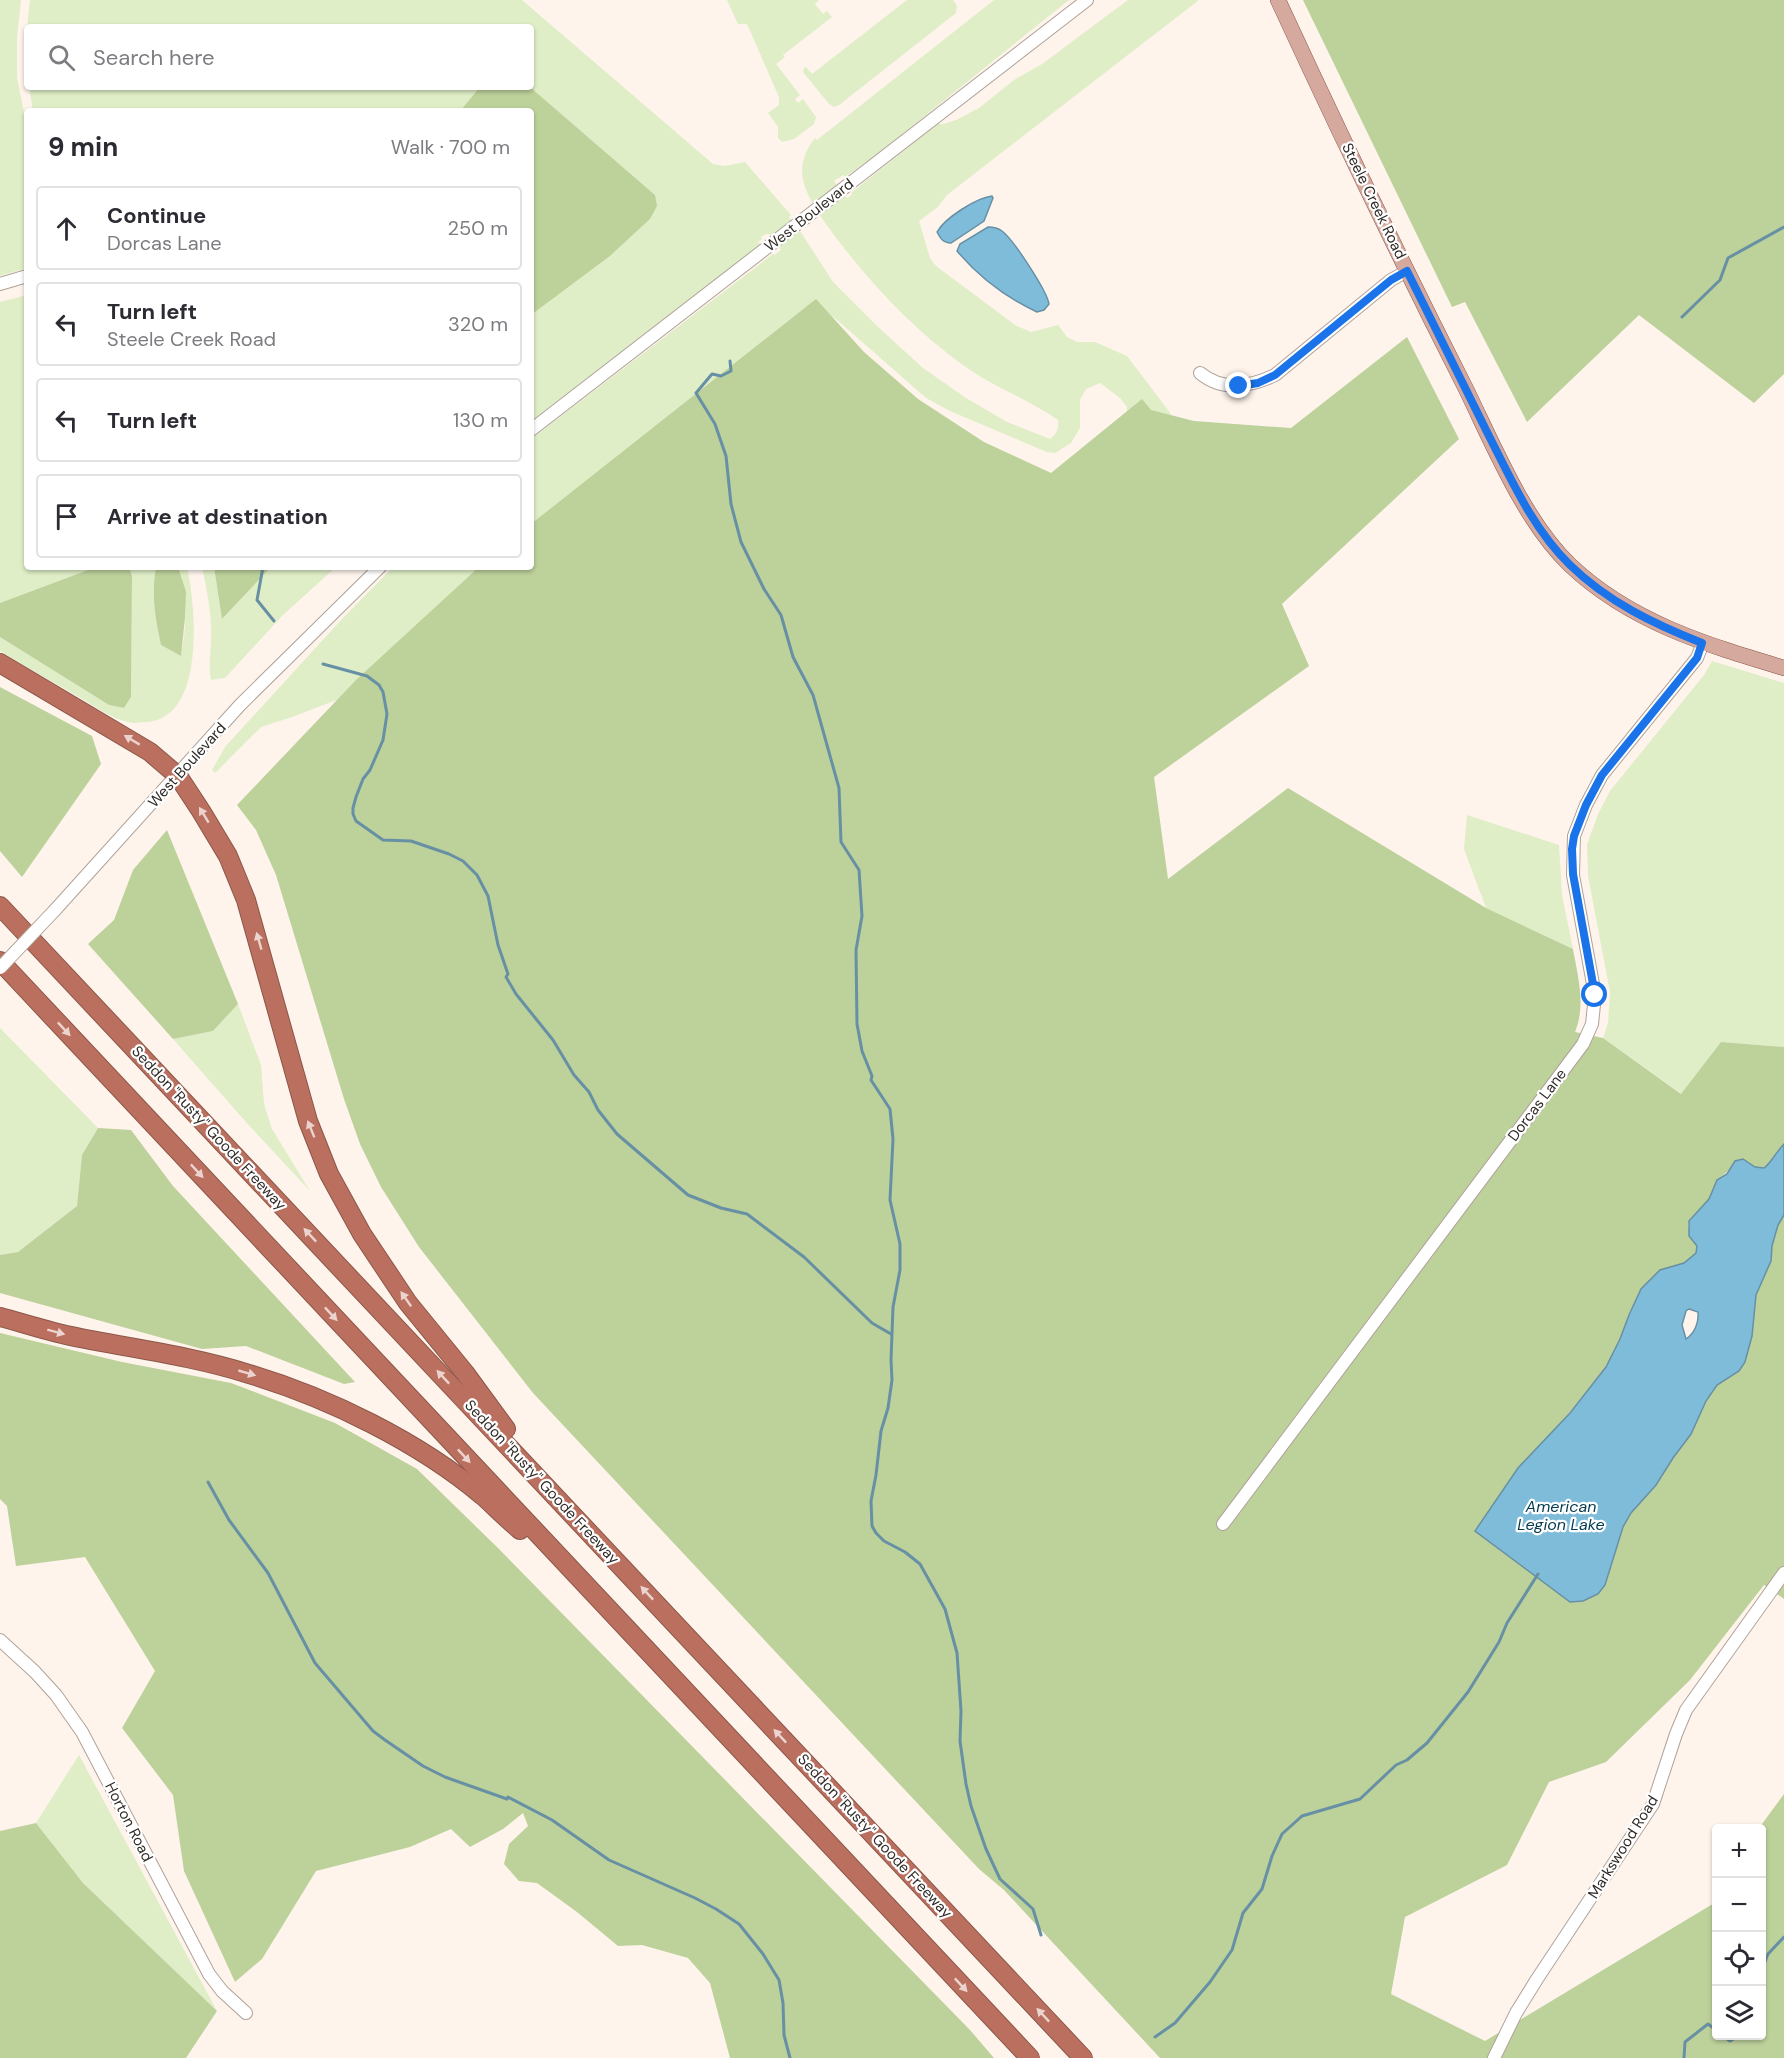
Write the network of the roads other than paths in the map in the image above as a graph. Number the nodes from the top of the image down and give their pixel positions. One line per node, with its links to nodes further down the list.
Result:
1 (1087, 0): 7 (street, West Boulevard)
2 (1278, 0): 3 (main road, Steele Creek Road)
3 (1407, 271): 6 (street); 9 (main road, Steele Creek Road)
4 (24, 277): 5 (street)
5 (0, 284)
6 (1200, 373)
7 (534, 428)
8 (377, 570): 12 (street, West Boulevard)
9 (1702, 643): 11 (main road, Steele Creek Road); 18 (street, Dorcas Lane)
10 (0, 663): 12 (highway, one-way to 10)
11 (1784, 668)
12 (178, 776): 15 (street, West Boulevard, bridge); 17 (highway, one-way to 12)
13 (0, 906): 17 (highway, Seddon "Rusty" Goode Freeway, one-way to 13)
14 (0, 961): 20 (highway, one-way to 20)
15 (0, 968)
16 (0, 1317): 20 (highway, one-way to 20)
17 (555, 1496): 24 (highway, Seddon "Rusty" Goode Freeway, one-way to 17)
18 (1223, 1524)
19 (1784, 1573): 25 (street, Markswood Road)
20 (630, 1632): 23 (highway, one-way to 23)
21 (0, 1640): 22 (street, Horton Road)
22 (246, 2013)
23 (1030, 2058)
24 (1083, 2058)
25 (1494, 2058)

